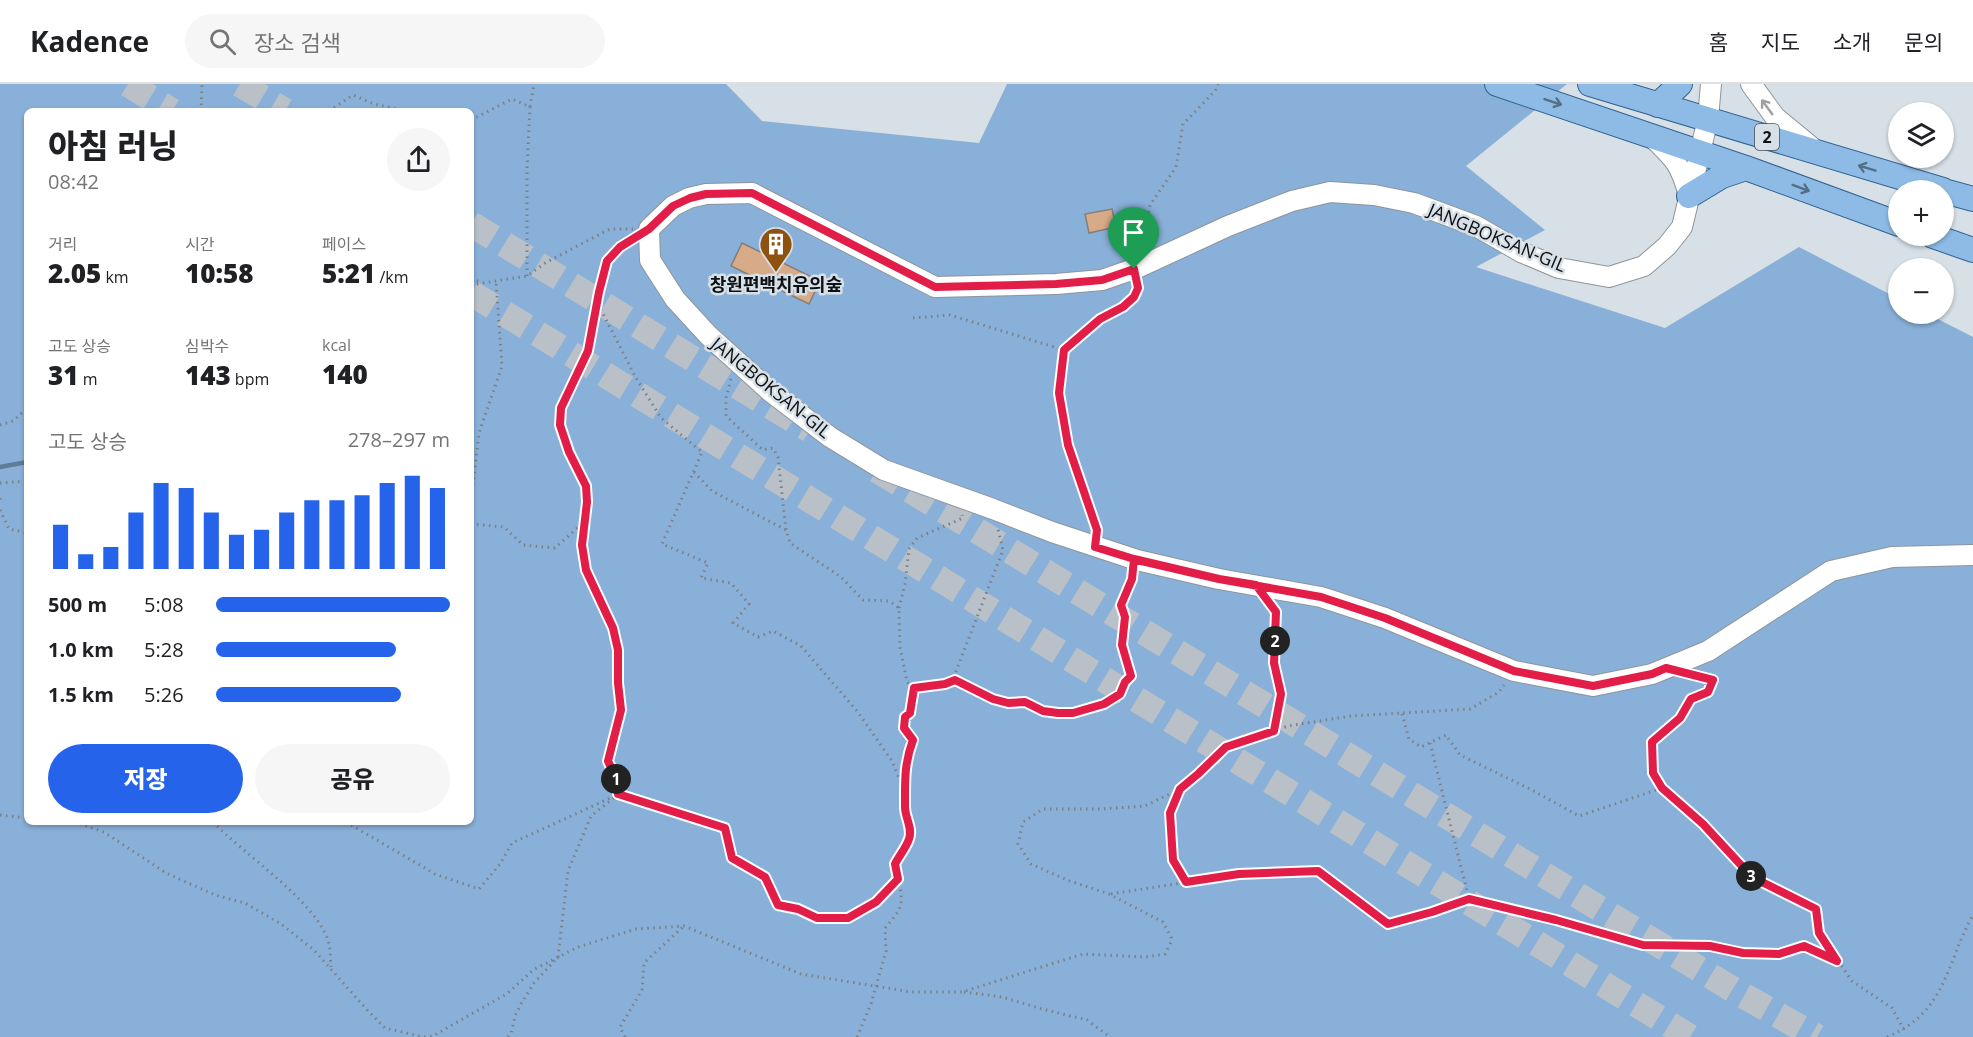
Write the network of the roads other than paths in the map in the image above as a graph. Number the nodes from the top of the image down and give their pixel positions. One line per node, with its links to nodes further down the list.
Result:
1 (1497, 84): 8 (main road, 2, one-way to 8)
2 (1590, 84): 6 (main road, 2)
3 (1680, 84): 6 (main road)
4 (1711, 84): 7 (street, JANGBOKSAN-GIL)
5 (1750, 84): 10 (street, one-way to 5)
6 (1658, 105): 7 (main road, 2)
7 (1708, 119): 9 (street, JANGBOKSAN-GIL); 10 (main road, 2)
8 (1649, 134): 9 (main road, 2); 14 (street)
9 (1701, 152): 11 (main road, 2); 14 (street, JANGBOKSAN-GIL)
10 (1819, 153): 12 (main road, 2, one-way to 10)
11 (1746, 168): 14 (main road); 16 (main road, 2, one-way to 16)
12 (1908, 180)
13 (1954, 194): 15 (main road, 2)
14 (1689, 196): 19 (street, JANGBOKSAN-GIL)
15 (1973, 199)
16 (1888, 220)
17 (1954, 243): 18 (main road)
18 (1973, 250)
19 (1973, 555)

